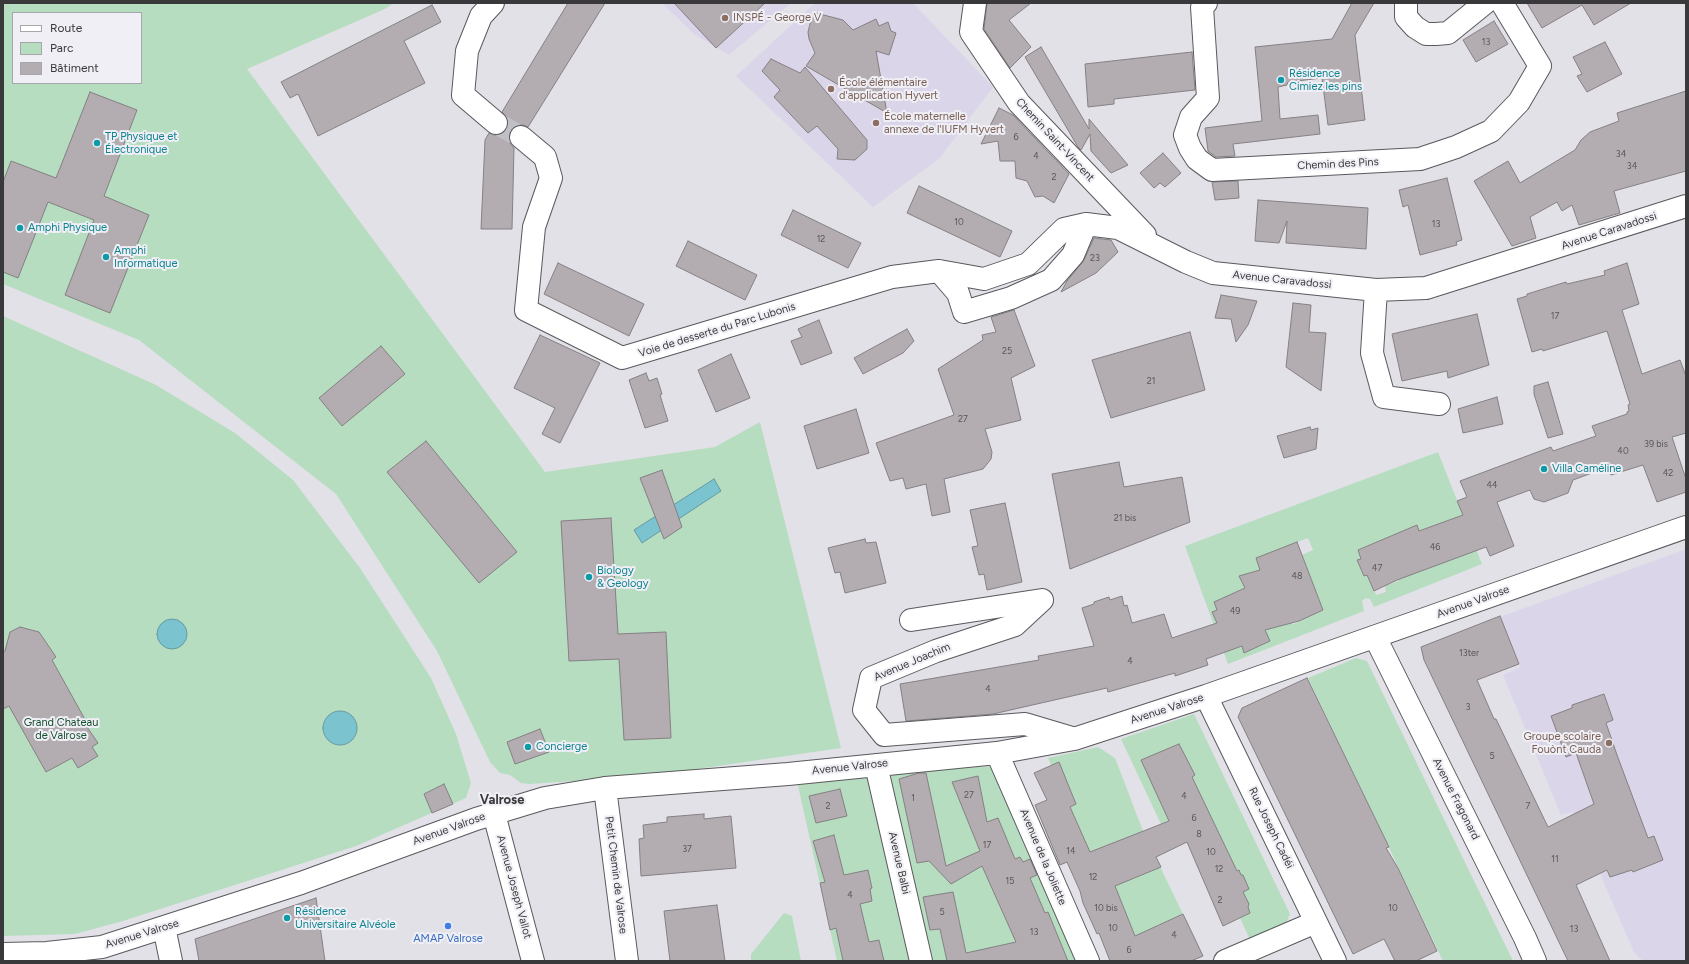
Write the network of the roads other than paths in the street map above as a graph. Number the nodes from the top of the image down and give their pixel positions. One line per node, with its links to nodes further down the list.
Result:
1 (493, 3): 7 (street)
2 (975, 3): 11 (street, Chemin Saint-Vincent)
3 (1206, 3): 6 (street, Chemin des Pins)
4 (1406, 3): 5 (street)
5 (1485, 3)
6 (1502, 3)
7 (496, 123)
8 (521, 137): 12 (street, Voie de desserte du Parc Lubonis)
9 (1686, 206): 13 (street, Avenue Caravadossi)
10 (1086, 224): 11 (street, Avenue Caravadossi); 12 (street, Voie de desserte du Parc Lubonis); 12 (street)
11 (1152, 244): 13 (street, Avenue Caravadossi)
12 (939, 271)
13 (1376, 290): 14 (street)
14 (1439, 404)
15 (1686, 527): 17 (street, Avenue Valrose)
16 (912, 620): 19 (street, Avenue Joachim)
17 (1375, 637): 18 (street, Avenue Valrose); 34 (street, Avenue Fragonard)
18 (1206, 696): 19 (street, Avenue Valrose); 24 (street, Rue Joseph Cadéi)
19 (1074, 739): 20 (street, Avenue Valrose)
20 (997, 753): 21 (street, Avenue Valrose); 31 (street, Avenue de la Joliette)
21 (876, 765): 22 (street, Avenue Valrose); 30 (street, Avenue Balbi)
22 (605, 788): 23 (street, Avenue Valrose); 29 (street, Petit Chemin de Valrose)
23 (494, 814): 25 (street, Avenue Valrose); 28 (street, Avenue Joseph Vallot)
24 (1316, 922): 32 (street); 33 (street, Rue Joseph Cadéi)
25 (164, 927): 26 (street, Avenue Valrose); 27 (street)
26 (3, 954)
27 (171, 961)
28 (533, 961)
29 (627, 961)
30 (921, 961)
31 (1088, 961)
32 (1225, 961)
33 (1335, 961)
34 (1535, 961)

